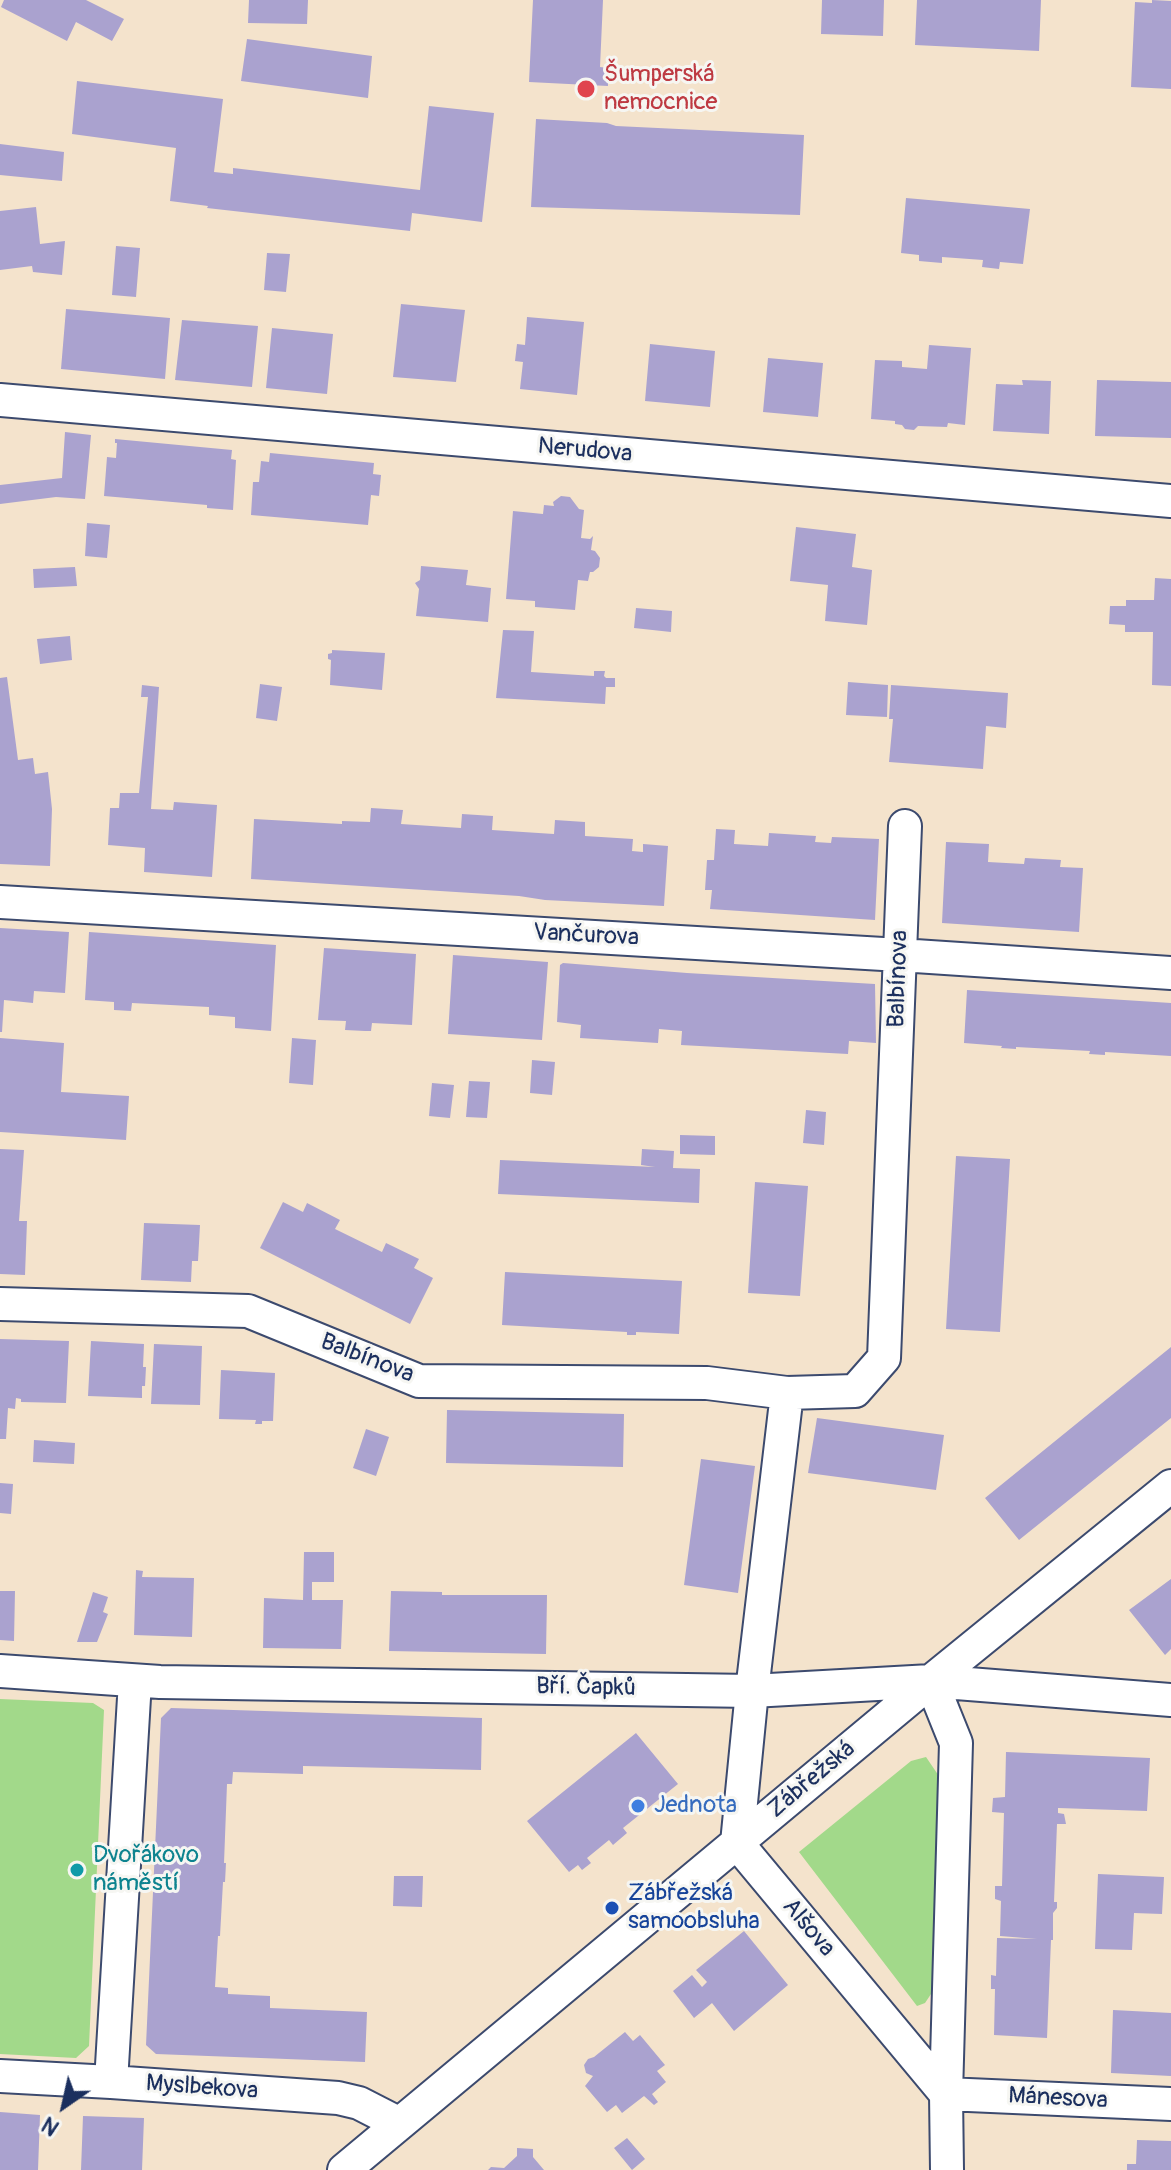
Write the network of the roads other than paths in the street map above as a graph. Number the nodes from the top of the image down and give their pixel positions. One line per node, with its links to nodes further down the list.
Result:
1 (0, 400): 2 (street, Nerudova)
2 (1171, 501)
3 (905, 826): 5 (street, Balbínova)
4 (0, 902): 5 (street, Vančurova)
5 (900, 955): 6 (street, Vančurova); 8 (street, Balbínova)
6 (1171, 973)
7 (0, 1304): 8 (street, Balbínova)
8 (787, 1393): 13 (street)
9 (1171, 1486): 12 (street, Zábřežská)
10 (0, 1671): 11 (street, Bří. Čapků)
11 (135, 1681): 13 (street, Bří. Čapků); 17 (street)
12 (931, 1681): 13 (street, Bří. Čapků); 14 (street, Bří. Čapků); 15 (street, Zábřežská); 18 (street)
13 (752, 1691): 15 (street)
14 (1171, 1700)
15 (737, 1843): 18 (street, Alšova); 20 (street, Zábřežská)
16 (0, 2076): 17 (street, Myslbekova)
17 (111, 2082): 20 (street, Myslbekova)
18 (946, 2094): 19 (street, Mánesova); 22 (street)
19 (1171, 2104)
20 (398, 2123): 21 (street, Zábřežská)
21 (344, 2170)
22 (947, 2170)

